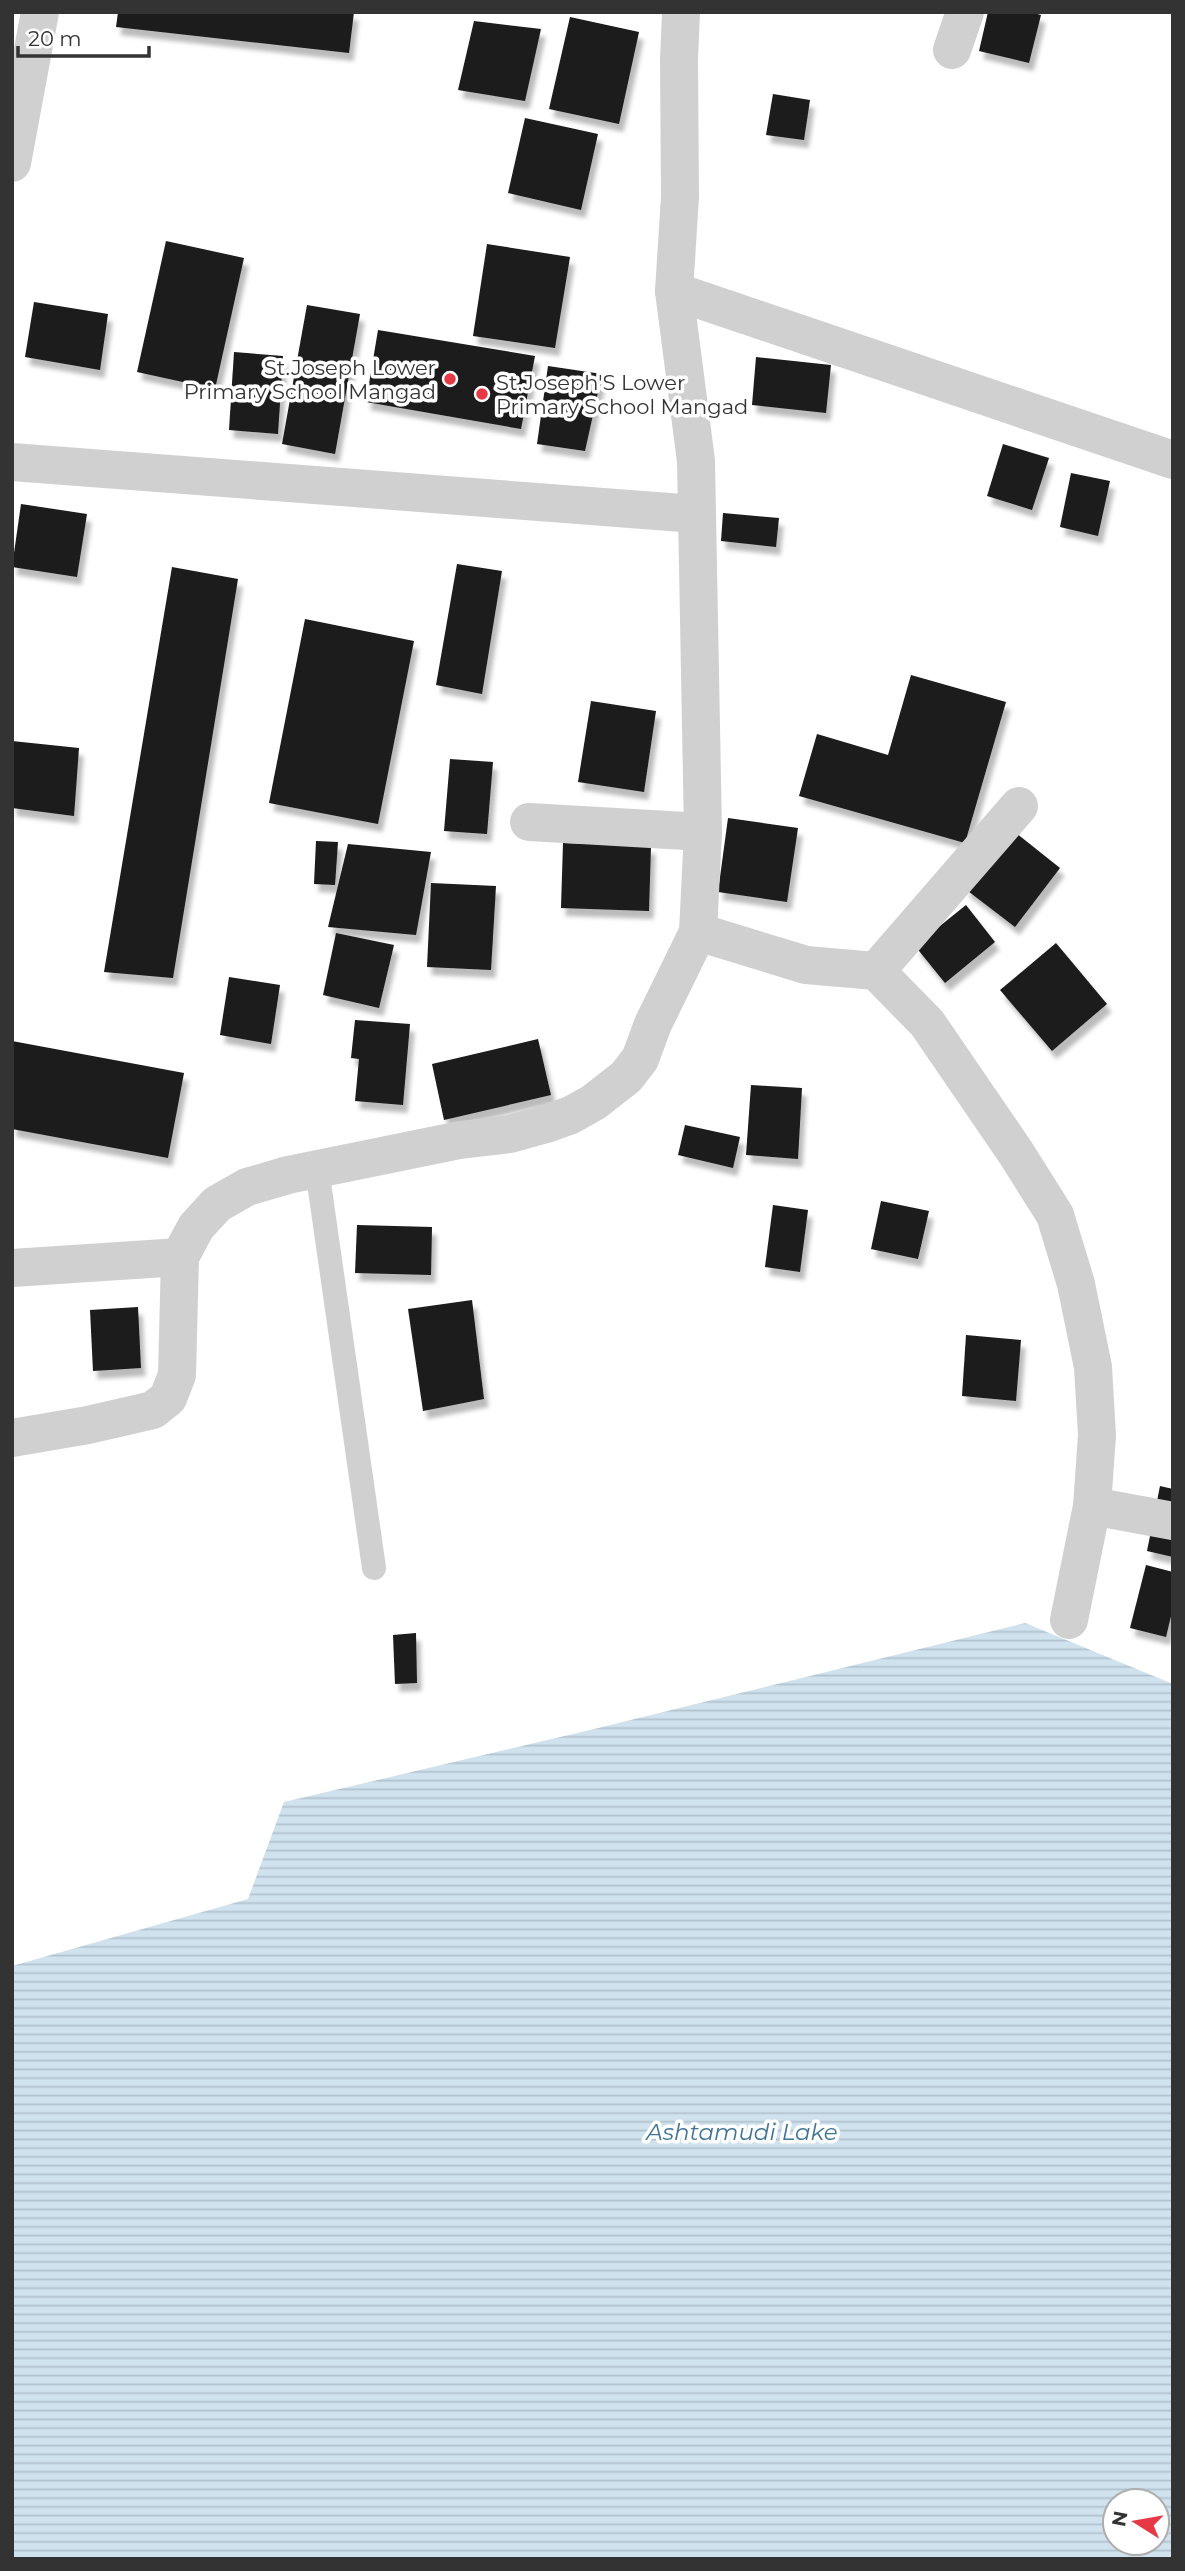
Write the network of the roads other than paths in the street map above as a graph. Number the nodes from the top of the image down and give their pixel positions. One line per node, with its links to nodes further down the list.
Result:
1 (40, 12): 5 (street)
2 (681, 12): 6 (street)
3 (965, 12): 4 (street)
4 (952, 50)
5 (12, 163)
6 (674, 291): 7 (street); 9 (street)
7 (1173, 460)
8 (12, 462): 9 (street)
9 (696, 514): 12 (street)
10 (1019, 806): 14 (street)
11 (529, 822): 12 (street)
12 (703, 832): 13 (street)
13 (698, 932): 14 (street); 15 (street)
14 (876, 971): 19 (street)
15 (317, 1169): 16 (street); 21 (lane)
16 (180, 1257): 17 (street); 18 (street)
17 (12, 1268)
18 (12, 1438)
19 (1093, 1506): 20 (street); 22 (street)
20 (1173, 1521)
21 (374, 1568)
22 (1069, 1620)

